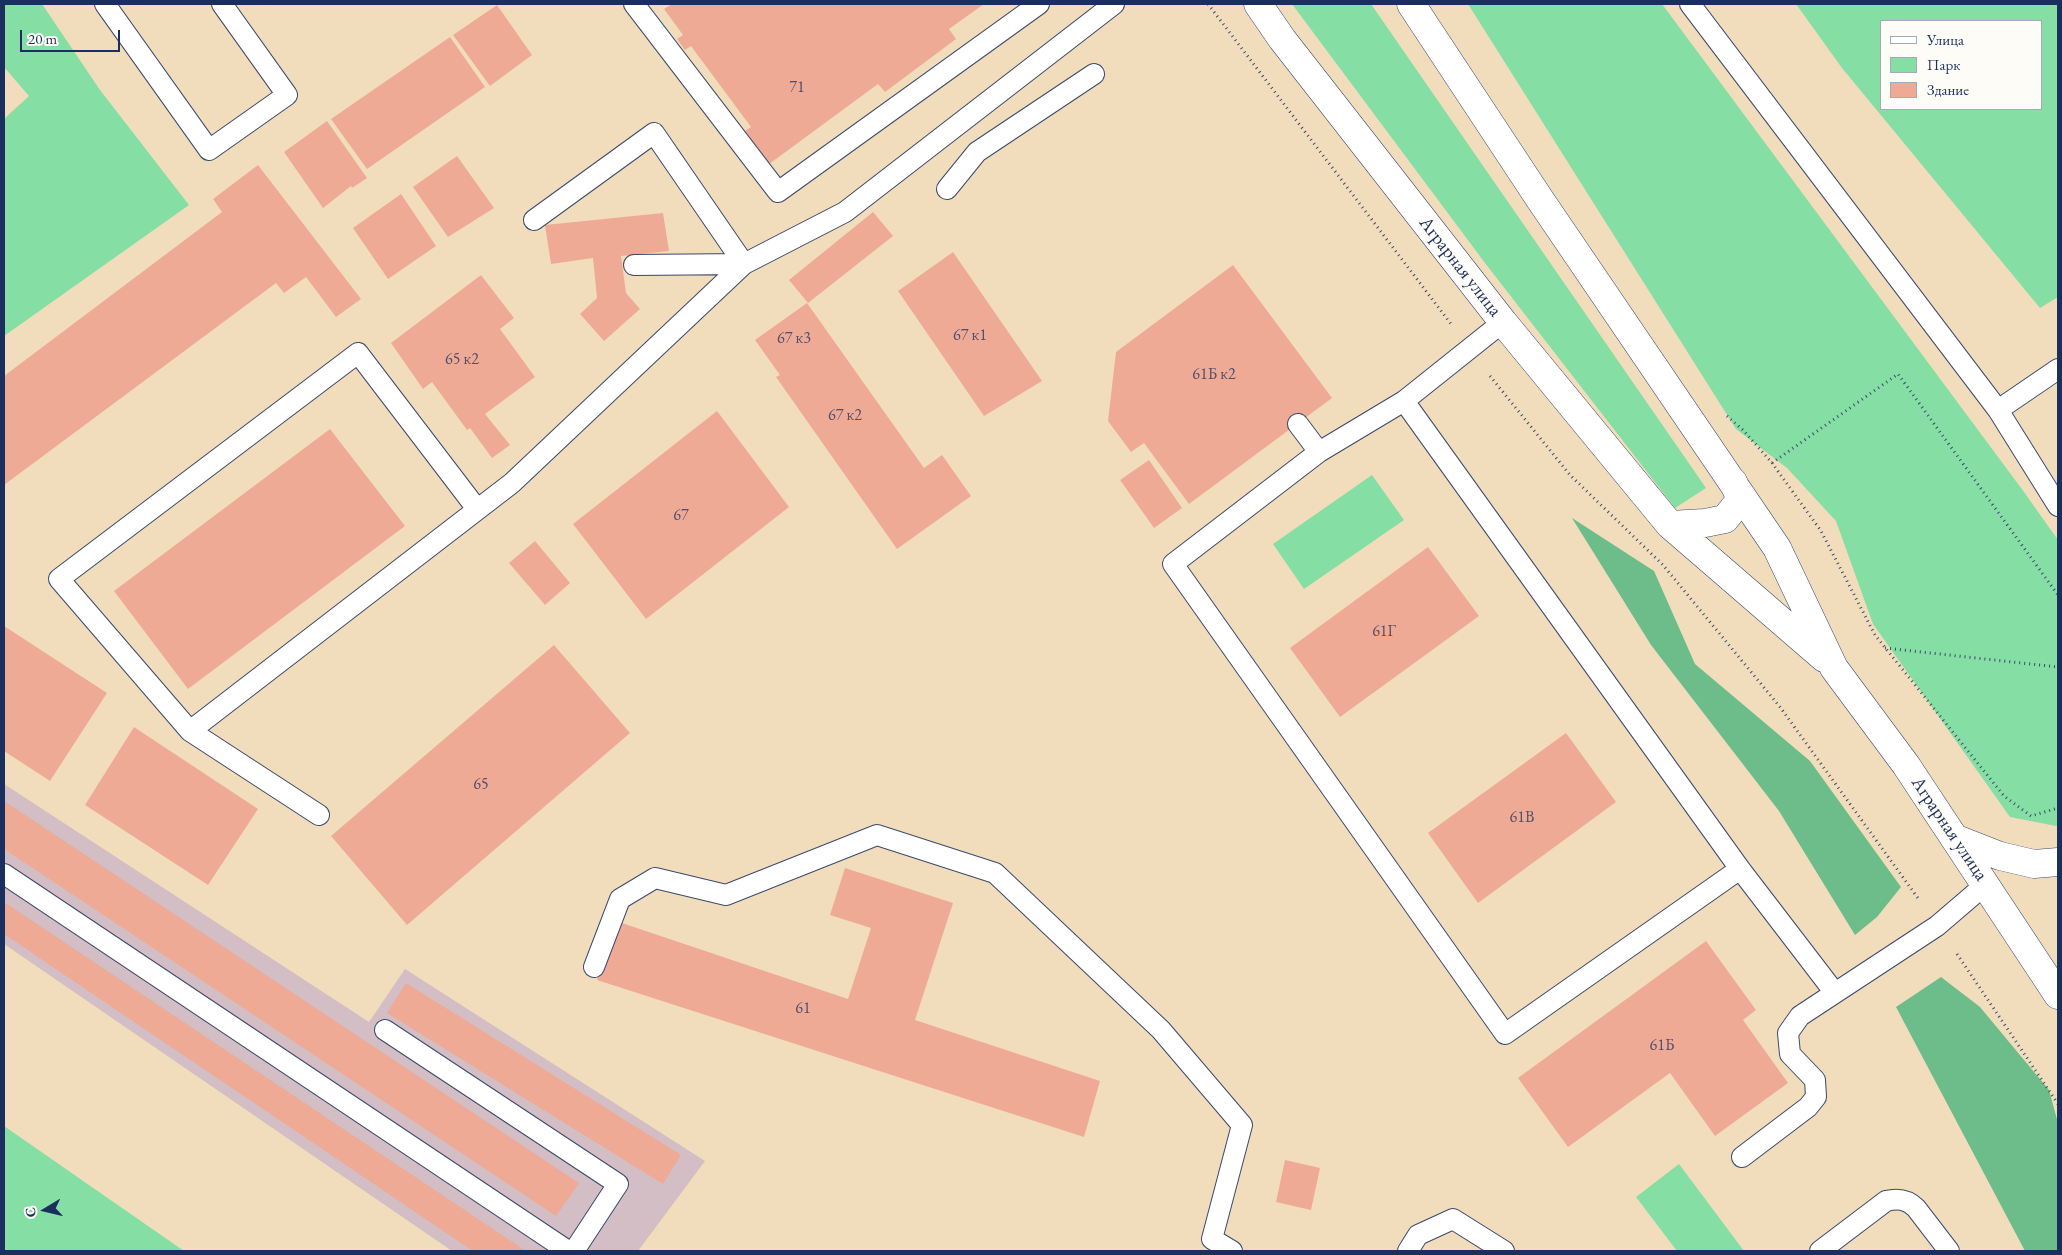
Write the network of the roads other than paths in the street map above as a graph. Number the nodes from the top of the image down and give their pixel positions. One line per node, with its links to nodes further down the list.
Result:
1 (106, 4): 2 (lane)
2 (222, 4)
3 (634, 4): 4 (lane)
4 (1039, 4)
5 (1114, 4): 10 (lane)
6 (1258, 4): 16 (street, Аграрная улица)
7 (1410, 4): 22 (street, Аграрная улица)
8 (1690, 4): 19 (lane)
9 (1094, 74): 11 (lane)
10 (956, 125): 11 (lane); 14 (lane)
11 (977, 152): 12 (lane)
12 (947, 189)
13 (534, 220): 14 (lane)
14 (744, 264): 15 (lane); 24 (lane)
15 (634, 265)
16 (1503, 322): 18 (lane); 25 (street, Аграрная улица)
17 (2058, 369): 19 (lane)
18 (1404, 401): 21 (lane); 31 (lane)
19 (1998, 410): 23 (lane)
20 (1298, 424): 21 (lane)
21 (1319, 452): 31 (lane)
22 (1730, 476): 25 (street, Аграрная улица); 26 (street, Аграрная улица)
23 (2058, 506)
24 (477, 509): 27 (lane); 27 (lane)
25 (1670, 525): 26 (street, Аграрная улица)
26 (1834, 668): 29 (street, Аграрная улица)
27 (190, 731): 28 (lane)
28 (319, 815)
29 (1954, 838): 30 (street); 33 (street, Аграрная улица)
30 (2058, 862)
31 (1740, 869): 35 (lane)
32 (4, 874): 39 (lane)
33 (1986, 884): 35 (lane); 36 (street, Аграрная улица)
34 (594, 967): 41 (lane)
35 (1835, 993): 38 (lane)
36 (2058, 995)
37 (385, 1030): 40 (lane)
38 (1742, 1156)
39 (568, 1251)
40 (574, 1251)
41 (1232, 1251)
42 (1408, 1251): 43 (lane)
43 (1504, 1251)
44 (1820, 1251): 45 (lane)
45 (1949, 1251)

